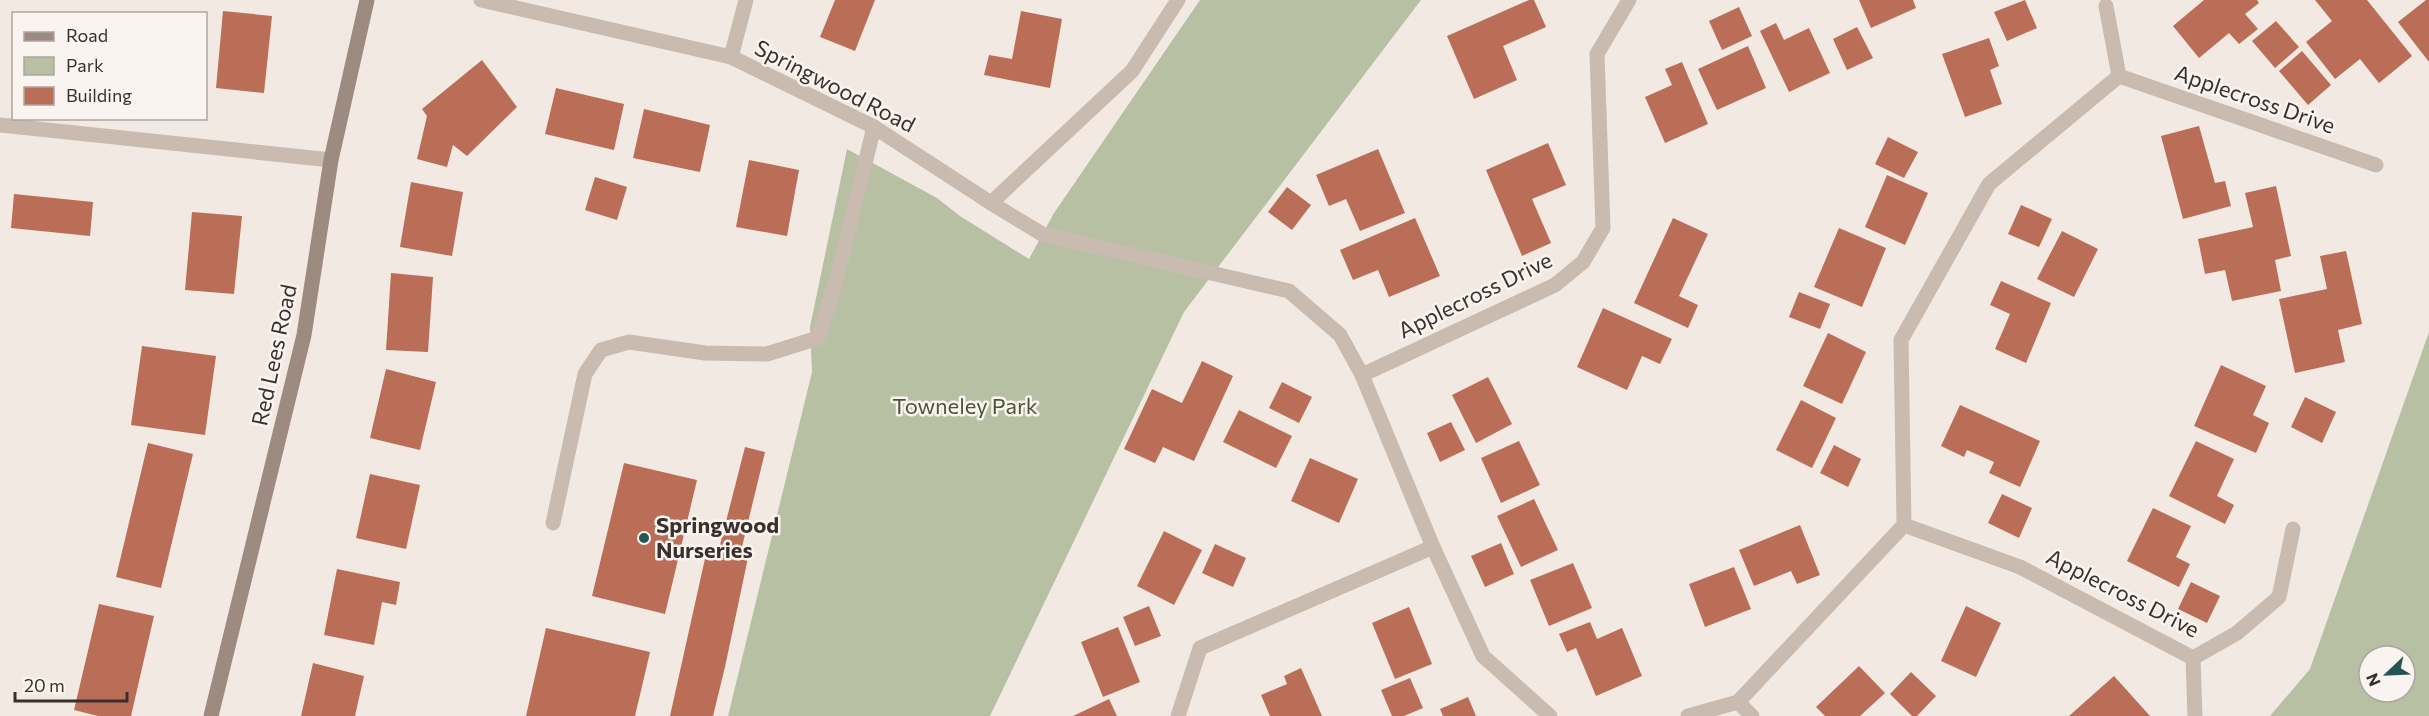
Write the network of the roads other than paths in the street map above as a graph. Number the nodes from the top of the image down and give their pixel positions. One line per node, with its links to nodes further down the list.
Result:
1 (367, 0): 11 (street, Red Lees Road)
2 (481, 0): 7 (street, Springwood Road)
3 (746, 0): 7 (street)
4 (1178, 0): 13 (street)
5 (1629, 0): 14 (street, Applecross Drive)
6 (2106, 6): 8 (street)
7 (731, 57): 10 (street, Springwood Road)
8 (2119, 76): 12 (street, Applecross Drive); 16 (street)
9 (0, 125): 11 (street)
10 (874, 126): 13 (street, Springwood Road); 15 (street)
11 (331, 160): 21 (street, Red Lees Road)
12 (2376, 165)
13 (991, 202): 14 (street)
14 (1362, 375): 18 (street)
15 (553, 523)
16 (1904, 525): 19 (street, Applecross Drive); 20 (street)
17 (2293, 529): 19 (street, Applecross Drive)
18 (1433, 547): 22 (street); 23 (street)
19 (2193, 658): 26 (street)
20 (1738, 702): 24 (street); 25 (street)
21 (211, 716)
22 (1178, 716)
23 (1550, 716)
24 (1688, 716)
25 (1752, 716)
26 (2195, 716)

